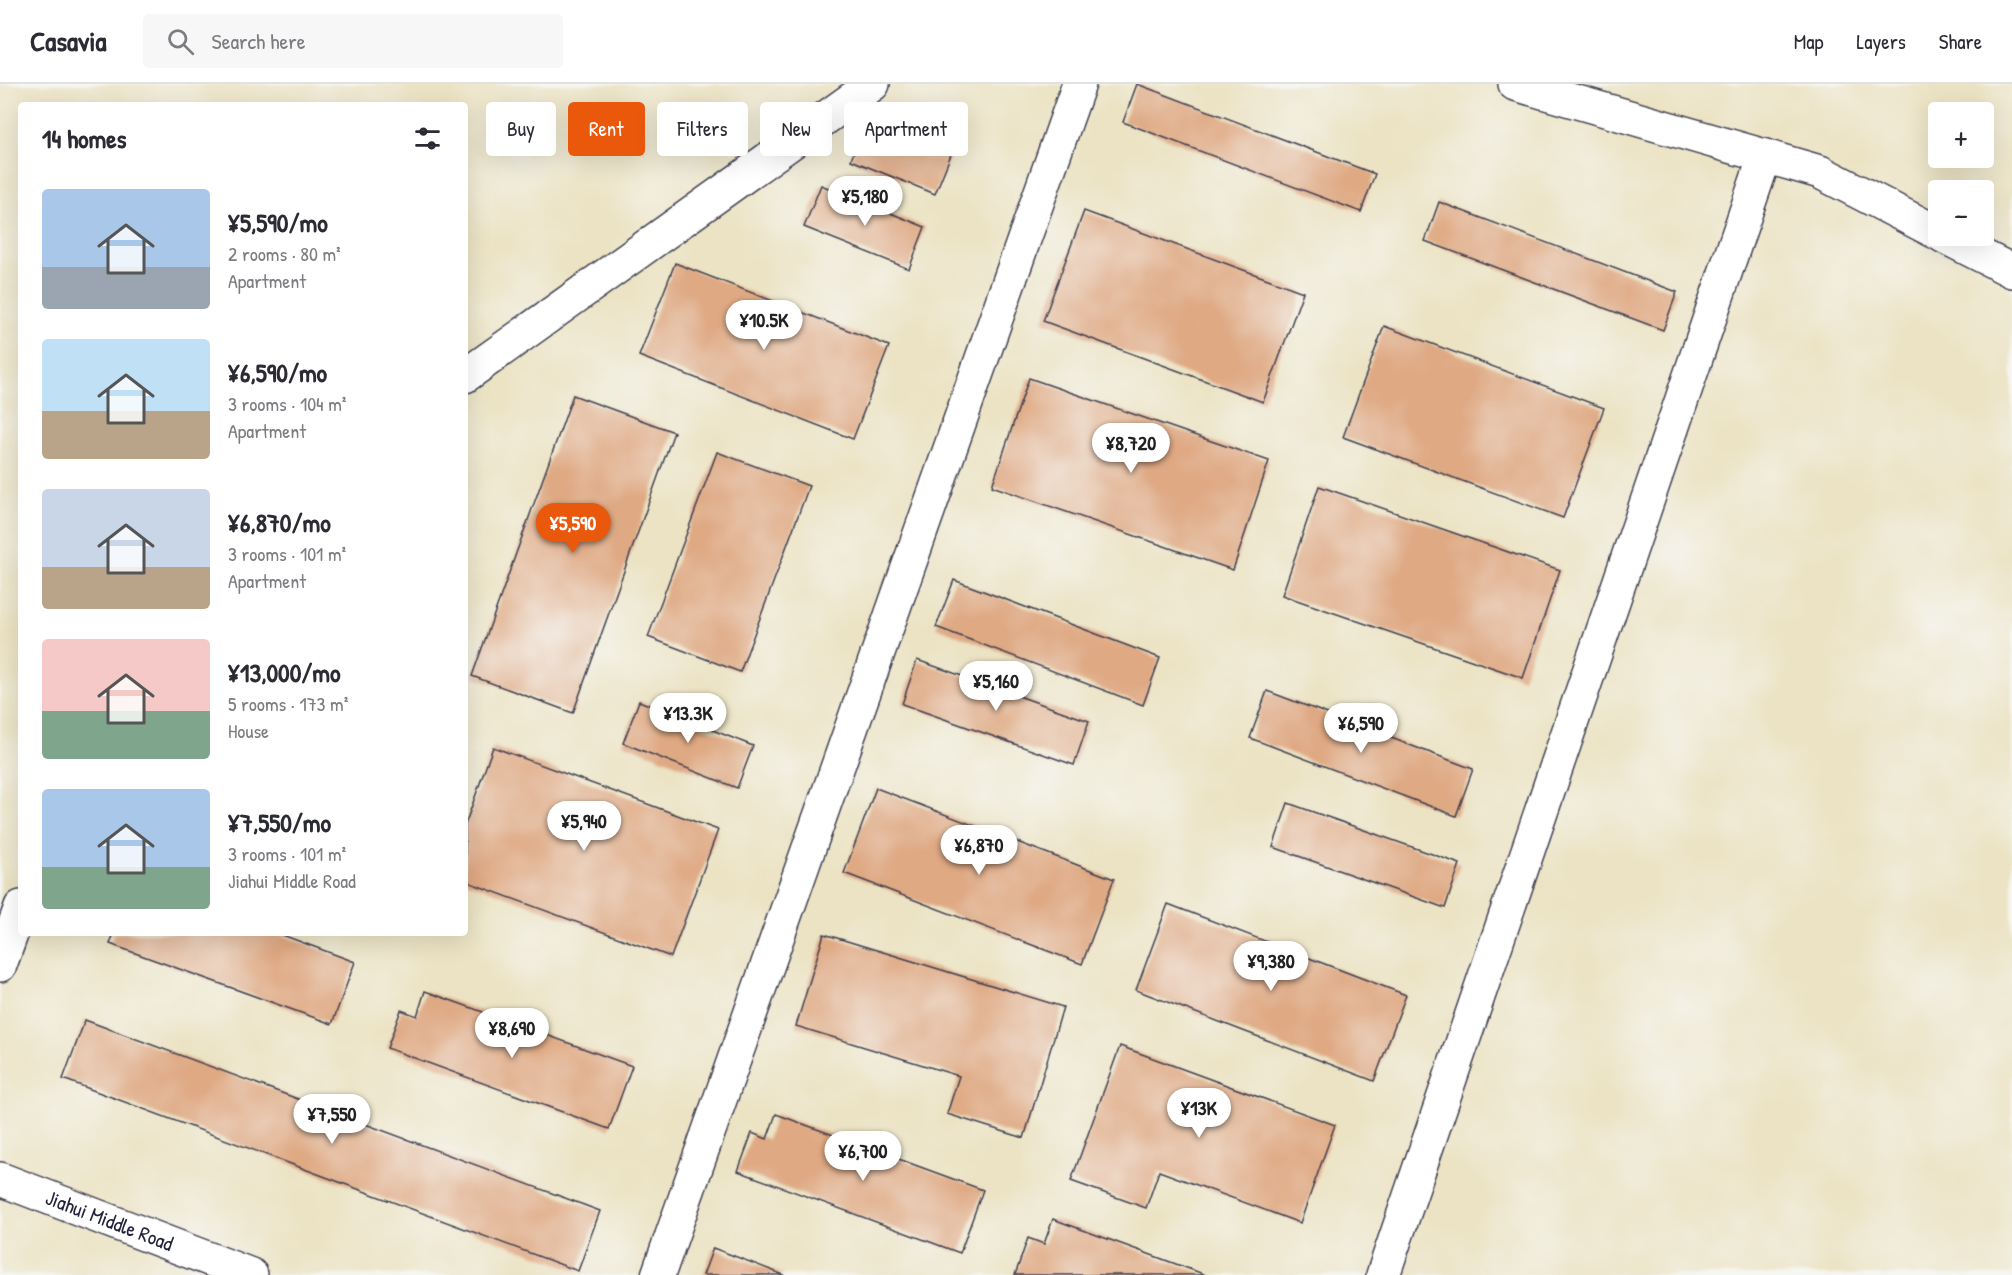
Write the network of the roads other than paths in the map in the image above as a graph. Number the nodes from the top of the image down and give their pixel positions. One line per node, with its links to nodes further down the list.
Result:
1 (873, 84): 8 (street)
2 (1079, 84): 13 (street)
3 (1515, 84): 4 (street)
4 (1765, 156): 5 (street); 14 (street)
5 (1928, 228)
6 (1962, 246): 7 (street)
7 (2012, 271)
8 (468, 374)
9 (18, 915): 10 (street)
10 (0, 965)
11 (0, 1179): 12 (street, Jiahui Middle Road)
12 (251, 1275)
13 (658, 1275)
14 (1383, 1275)

